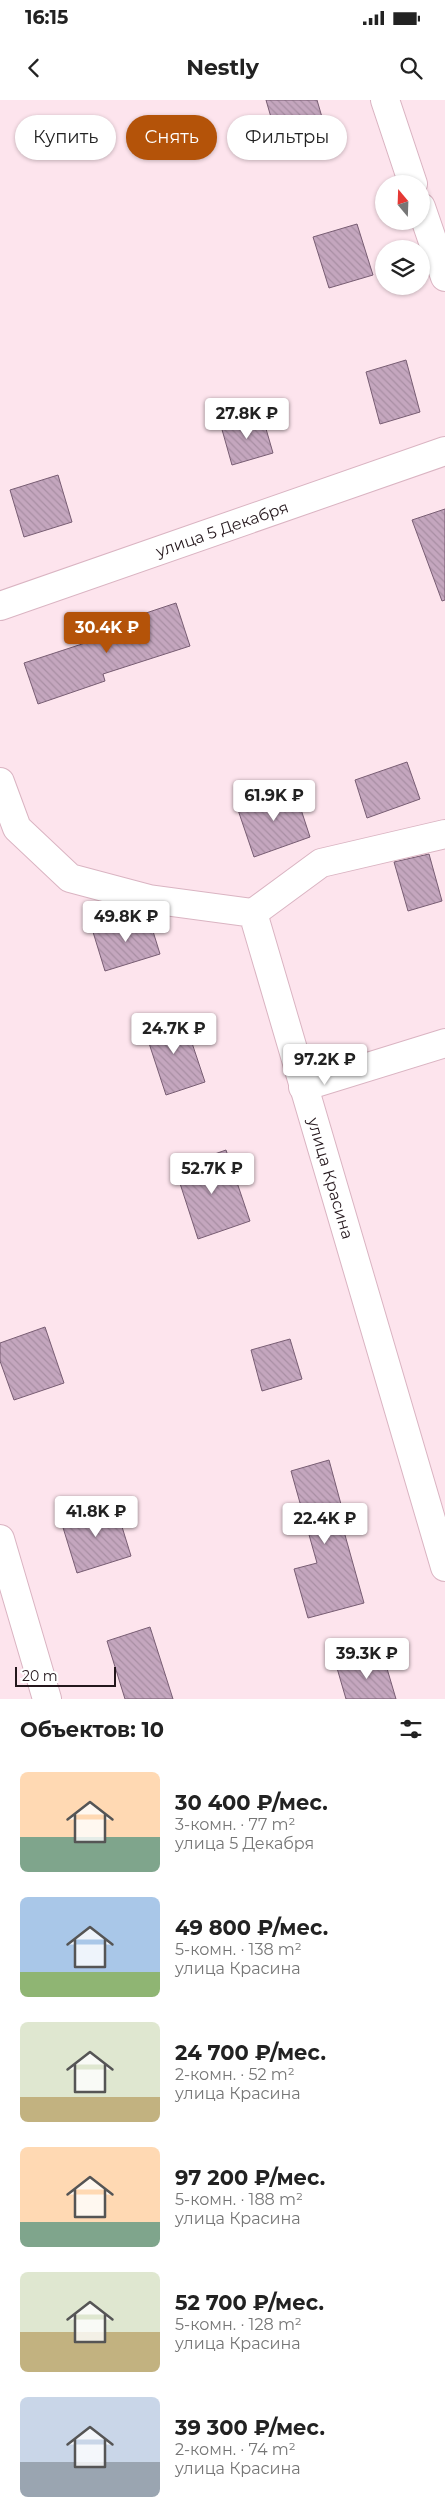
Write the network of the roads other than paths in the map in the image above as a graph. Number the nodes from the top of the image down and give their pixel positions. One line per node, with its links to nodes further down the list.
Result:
1 (385, 100): 2 (street)
2 (411, 175)
3 (429, 230): 4 (street)
4 (445, 277)
5 (445, 451): 6 (street, улица 5 Декабря)
6 (0, 606)
7 (0, 782): 9 (street)
8 (445, 834): 9 (street)
9 (253, 913): 11 (street, улица Красина)
10 (445, 1042): 11 (street)
11 (303, 1087): 13 (street, улица Красина)
12 (0, 1539): 14 (street)
13 (445, 1567)
14 (47, 1699)

